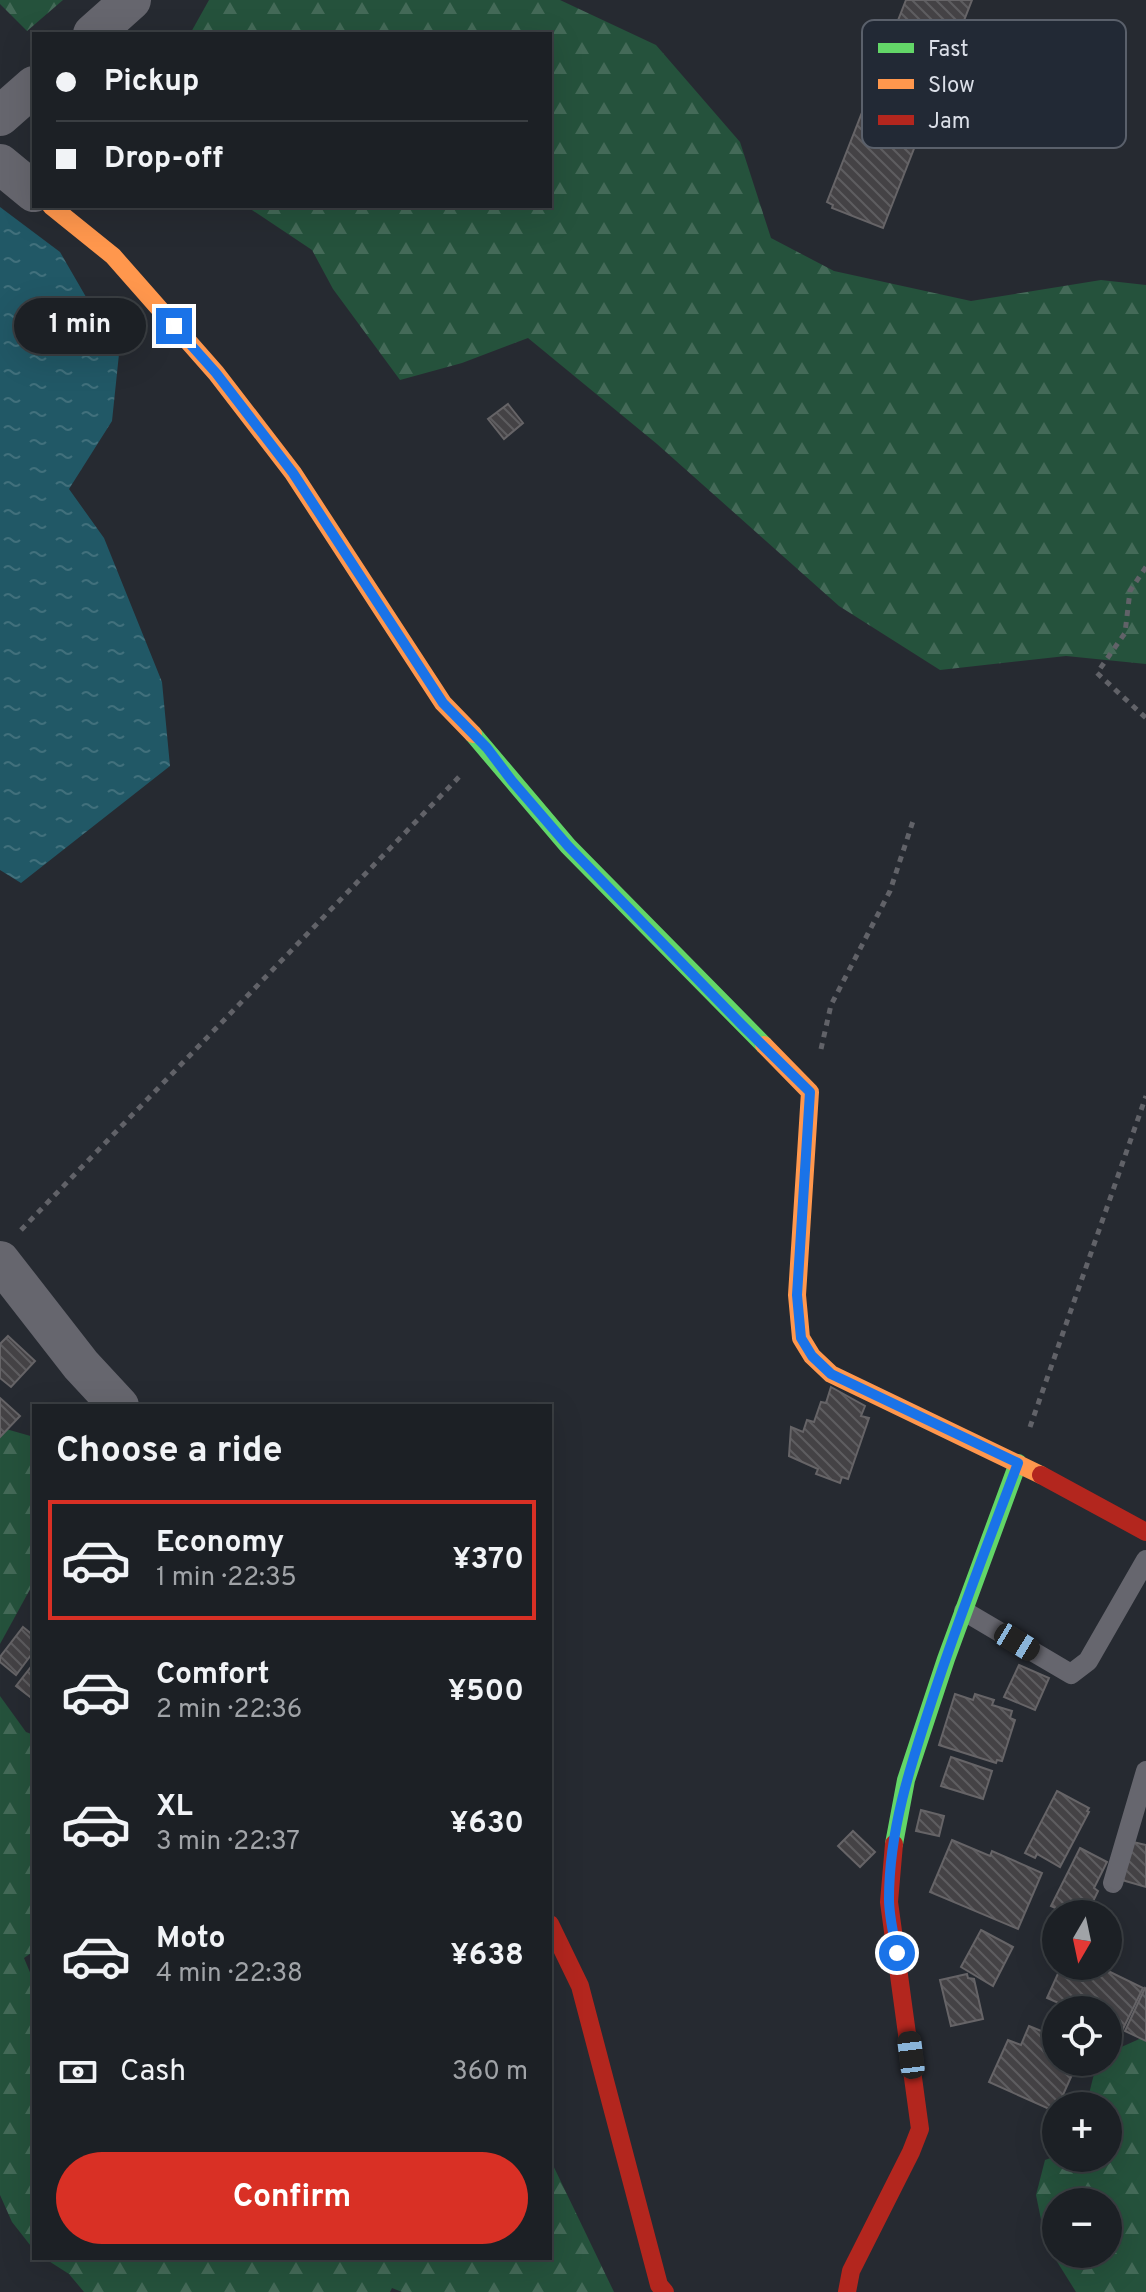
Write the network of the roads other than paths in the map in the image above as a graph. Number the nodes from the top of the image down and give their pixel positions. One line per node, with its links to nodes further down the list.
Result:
1 (131, 0): 2 (street)
2 (95, 32)
3 (32, 88): 4 (street)
4 (0, 116)
5 (0, 164): 6 (street)
6 (32, 190)
7 (53, 208): 10 (street)
8 (6, 1251): 9 (street)
9 (117, 1404)
10 (1018, 1463): 11 (street); 13 (street)
11 (1146, 1532)
12 (1146, 1560): 13 (lane)
13 (964, 1611): 18 (street)
14 (1146, 1771): 15 (lane)
15 (1113, 1883)
16 (552, 1928): 17 (street)
17 (665, 2292)
18 (847, 2292)

